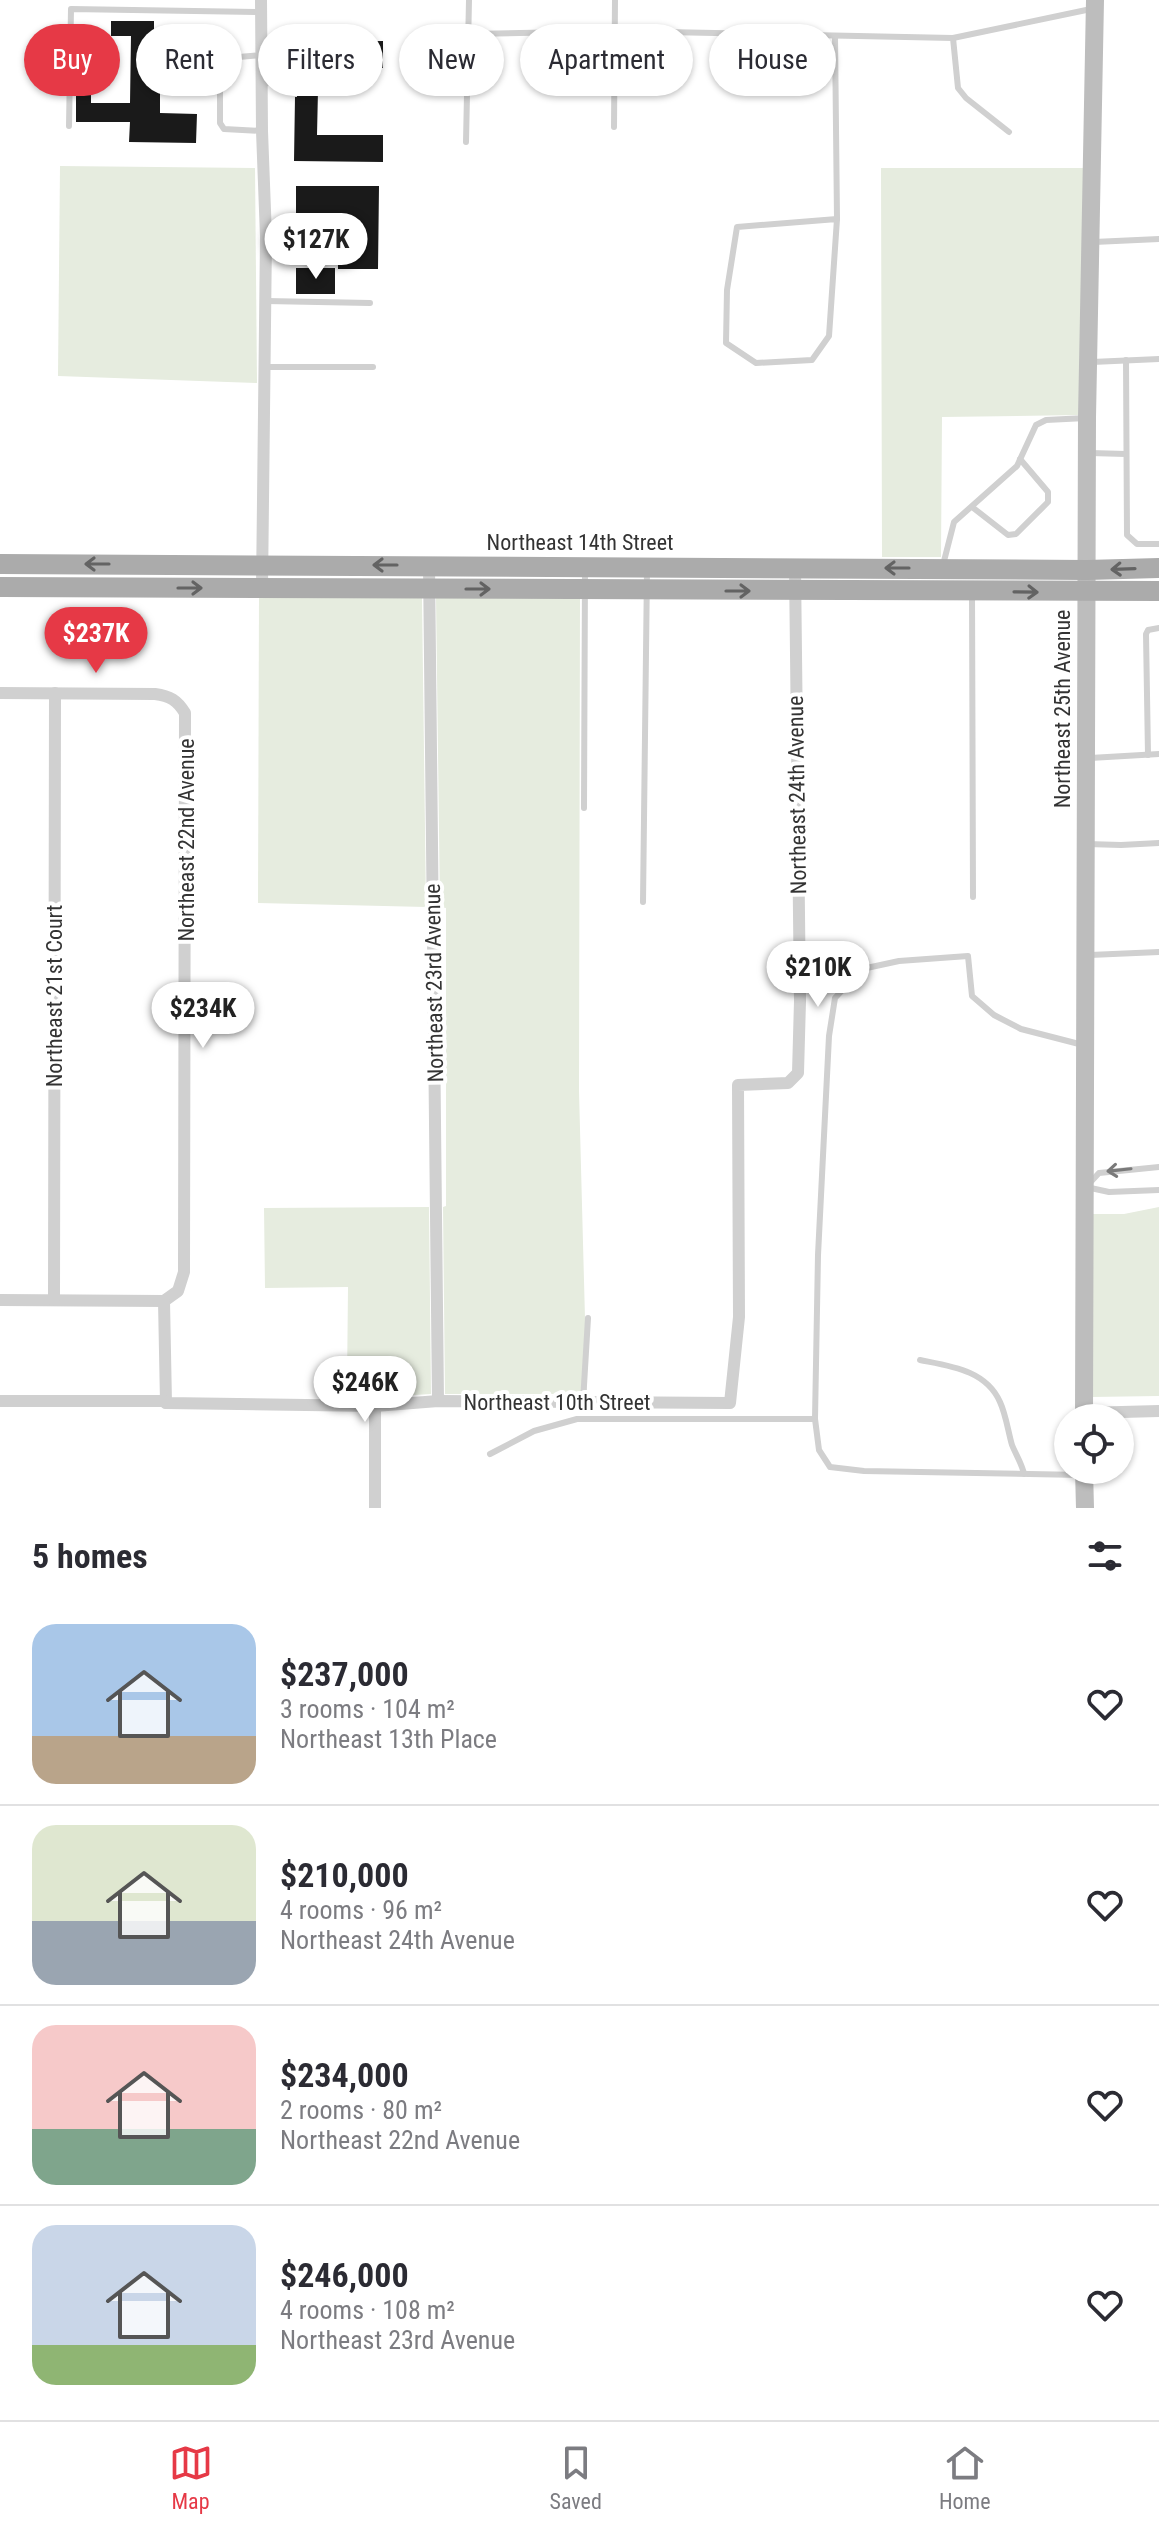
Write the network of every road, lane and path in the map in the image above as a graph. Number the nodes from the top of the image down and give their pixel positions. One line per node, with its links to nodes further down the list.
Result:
1 (469, 0): 5 (lane)
2 (615, 0): 6 (lane)
3 (1095, 4): 8 (lane); 23 (main road, Northeast 25th Avenue)
4 (261, 6): 14 (lane)
5 (470, 24)
6 (616, 24)
7 (836, 36): 8 (lane)
8 (953, 38): 17 (lane)
9 (258, 55): 16 (lane)
10 (262, 96): 16 (street)
11 (468, 96): 18 (lane)
12 (615, 96): 15 (lane)
13 (836, 96): 19 (lane)
14 (69, 126)
15 (614, 127)
16 (262, 131): 20 (street)
17 (1009, 132)
18 (466, 142)
19 (837, 219): 19 (lane)
20 (266, 237): 21 (lane); 24 (street)
21 (319, 237)
22 (1159, 239): 23 (lane)
23 (1090, 242): 28 (main road, Northeast 25th Avenue)
24 (266, 301): 25 (lane); 29 (street)
25 (370, 303)
26 (1159, 359): 27 (lane)
27 (1126, 360): 28 (lane); 33 (lane)
28 (1088, 362): 31 (main road, Northeast 25th Avenue)
29 (265, 367): 30 (lane); 38 (street)
30 (373, 367)
31 (1087, 417): 32 (main road, Northeast 25th Avenue); 34 (lane)
32 (1087, 453): 33 (lane); 46 (main road, Northeast 25th Avenue)
33 (1126, 454): 36 (lane)
34 (1020, 459): 35 (lane); 35 (lane)
35 (972, 507): 44 (lane)
36 (1159, 544)
37 (0, 564): 38 (main road, Northeast 14th Street, one-way to 37)
38 (262, 565): 39 (main road, Northeast 14th Street, one-way to 38); 48 (street)
39 (429, 565): 40 (main road, Northeast 14th Street); 49 (street, Northeast 23rd Avenue)
40 (585, 566): 41 (main road, Northeast 14th Street); 50 (lane)
41 (647, 566): 42 (main road, Northeast 14th Street); 51 (lane)
42 (795, 567): 44 (main road, Northeast 14th Street, one-way to 42); 52 (street, Northeast 24th Avenue)
43 (1159, 568): 46 (main road, Northeast 14th Street, one-way to 46)
44 (942, 569): 45 (main road, Northeast 14th Street)
45 (971, 569): 46 (main road, Northeast 14th Street); 53 (lane)
46 (1087, 570): 55 (main road, Northeast 25th Avenue)
47 (0, 587): 48 (main road, one-way to 48)
48 (262, 588): 49 (main road)
49 (429, 589): 50 (main road, one-way to 50); 81 (street, Northeast 23rd Avenue)
50 (585, 590): 51 (main road); 64 (lane)
51 (647, 590): 52 (main road, one-way to 52); 68 (lane)
52 (795, 591): 53 (main road); 84 (street, Northeast 24th Avenue)
53 (972, 591): 55 (main road, one-way to 55); 67 (lane)
54 (1159, 591): 55 (main road)
55 (1087, 593): 63 (main road, Northeast 25th Avenue)
56 (1159, 628): 59 (lane)
57 (0, 693): 58 (street)
58 (55, 693): 76 (street, Northeast 21st Court); 77 (street, Northeast 22nd Avenue)
59 (1147, 719): 60 (lane); 62 (lane)
60 (1159, 719)
61 (1159, 754): 62 (lane)
62 (1148, 755): 63 (lane)
63 (1086, 758): 66 (main road, Northeast 25th Avenue)
64 (584, 808)
65 (1159, 843): 66 (lane)
66 (1086, 844): 70 (main road, Northeast 25th Avenue)
67 (973, 897)
68 (643, 902)
69 (1159, 952): 70 (lane)
70 (1086, 955): 71 (main road, Northeast 25th Avenue)
71 (1086, 1046): 73 (main road, Northeast 25th Avenue); 89 (lane)
72 (1159, 1167): 73 (lane, one-way to 73)
73 (1086, 1187): 74 (lane); 85 (main road, Northeast 25th Avenue)
74 (1159, 1190)
75 (0, 1300): 76 (street)
76 (54, 1300): 77 (street)
77 (164, 1301): 83 (street)
78 (588, 1318): 82 (lane)
79 (920, 1360): 91 (lane)
80 (0, 1401): 83 (street, Northeast 10th Street)
81 (438, 1401): 82 (street, Northeast 10th Street); 86 (street, Northeast 10th Street)
82 (583, 1402): 84 (street, Northeast 10th Street)
83 (166, 1403): 86 (street, Northeast 10th Street)
84 (730, 1403)
85 (1084, 1404)
86 (375, 1406): 94 (street)
87 (1159, 1411): 88 (street)
88 (1134, 1412)
89 (815, 1419): 90 (lane); 91 (lane)
90 (490, 1454)
91 (1024, 1474): 92 (lane)
92 (1054, 1474)
93 (1084, 1484): 95 (main road)
94 (375, 1508)
95 (1085, 1508)

